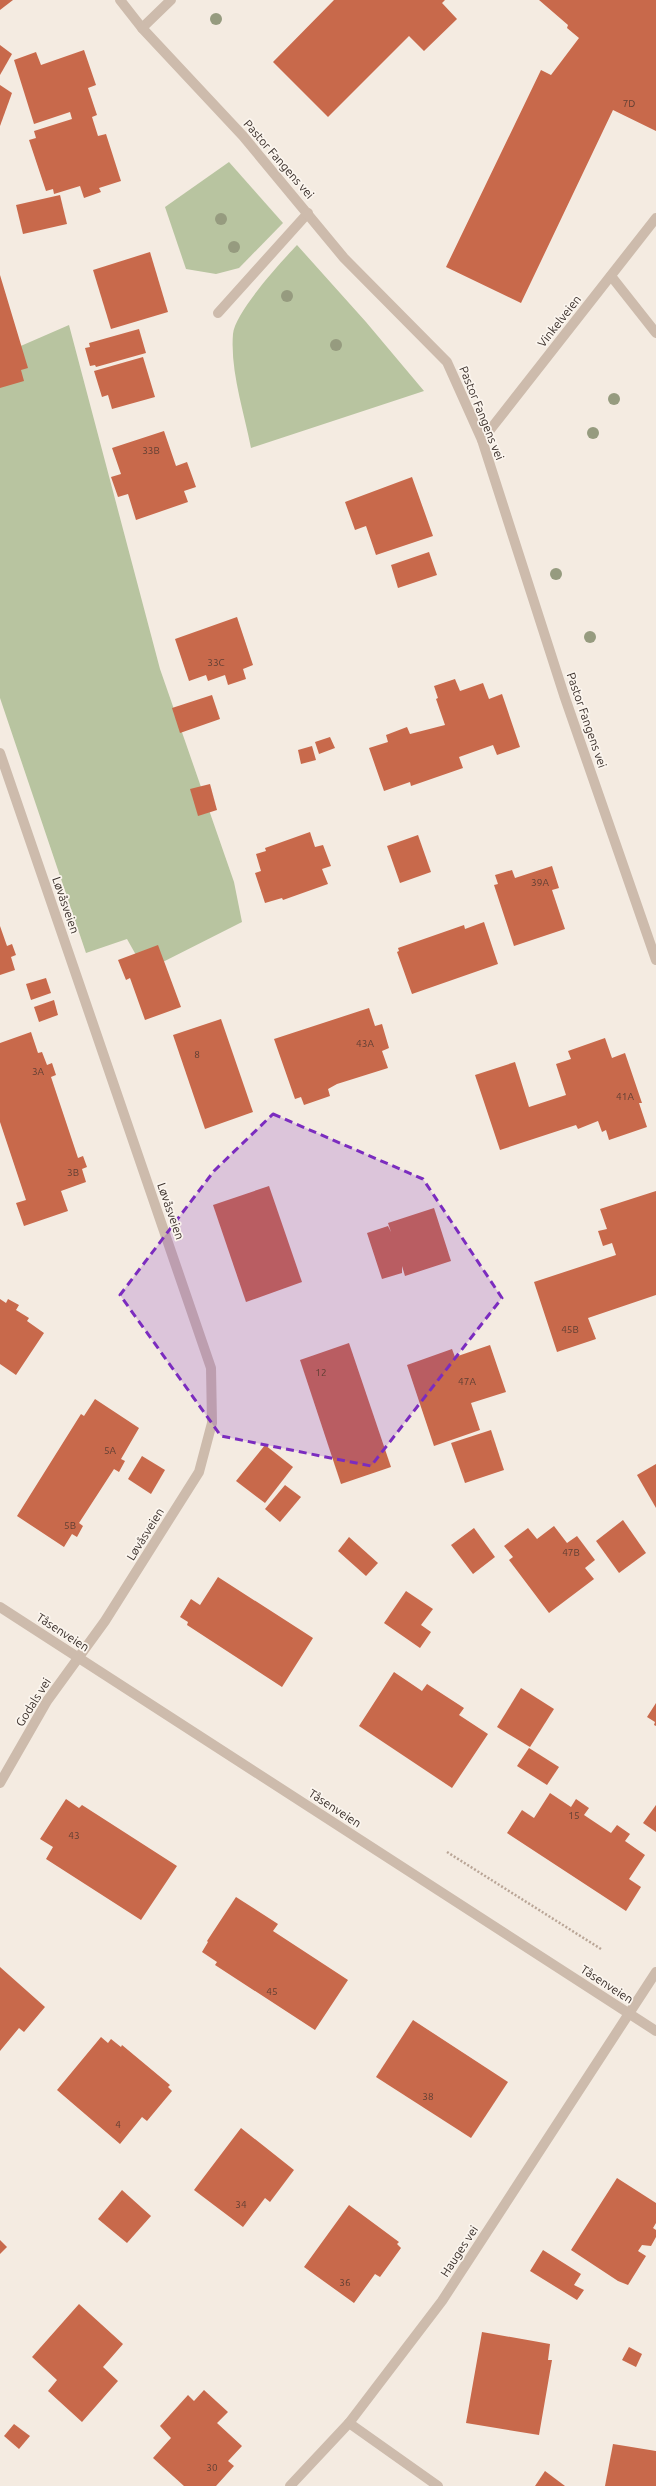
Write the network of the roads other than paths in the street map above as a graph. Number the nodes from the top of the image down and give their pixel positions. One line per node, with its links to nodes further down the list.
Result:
1 (120, 0): 3 (street, Pastor Fangens vei)
2 (171, 0): 3 (street)
3 (142, 28): 4 (street, Pastor Fangens vei)
4 (308, 213): 7 (street); 9 (street, Pastor Fangens vei)
5 (656, 218): 6 (street, Vinkelveien)
6 (611, 276): 8 (street); 9 (street, Vinkelveien)
7 (218, 313)
8 (656, 334)
9 (482, 440): 11 (street, Pastor Fangens vei)
10 (0, 754): 13 (street, Løvåsveien)
11 (656, 960)
12 (0, 1607): 13 (street, Tåsenveien)
13 (79, 1658): 14 (street, Godals vei); 16 (street, Tåsenveien)
14 (0, 1783)
15 (656, 1972): 16 (street, Hauges vei)
16 (628, 2013): 17 (street, Tåsenveien); 18 (street, Hauges vei)
17 (656, 2032)
18 (349, 2423): 19 (street, Hauges vei); 20 (street)
19 (290, 2486)
20 (438, 2486)

